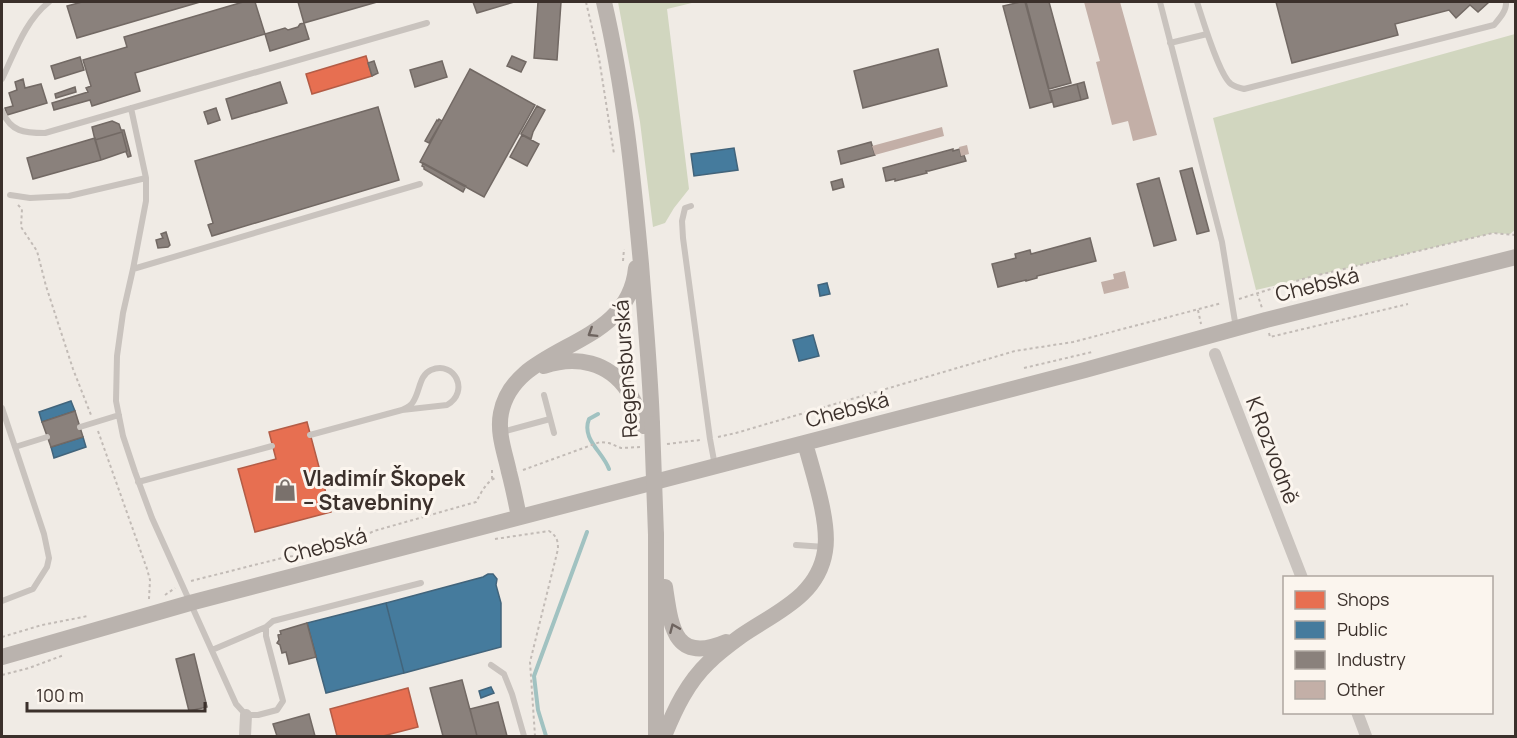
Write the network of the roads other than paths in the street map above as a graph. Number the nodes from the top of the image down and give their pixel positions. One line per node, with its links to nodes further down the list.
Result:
1 (49, 2): 9 (lane)
2 (604, 2): 16 (main road, Regensburská)
3 (1160, 2): 8 (lane)
4 (1197, 2): 7 (lane)
5 (1506, 2): 7 (lane)
6 (427, 23): 10 (lane)
7 (1207, 34): 8 (lane)
8 (1170, 43): 19 (lane)
9 (2, 79)
10 (131, 108): 11 (lane); 12 (lane)
11 (2, 111)
12 (146, 178): 14 (lane); 18 (lane)
13 (420, 184): 18 (lane)
14 (10, 195)
15 (691, 206): 37 (lane)
16 (638, 228): 22 (main road, one-way to 22); 28 (main road, Regensburská)
17 (1515, 257): 19 (main road, Chebská)
18 (134, 269): 26 (lane)
19 (1236, 328): 20 (main road, Chebská)
20 (1210, 336): 21 (lane, K Rozvodně); 34 (main road, Chebská)
21 (1215, 354): 43 (street, K Rozvodně)
22 (517, 380): 28 (main road); 30 (main road)
23 (544, 395): 27 (lane)
24 (2, 408): 36 (lane)
25 (402, 410): 25 (lane); 32 (lane)
26 (119, 415): 29 (lane); 38 (lane)
27 (550, 419): 30 (lane); 31 (lane)
28 (648, 425): 42 (main road, Regensburská, bridge)
29 (80, 427)
30 (499, 433): 39 (main road)
31 (554, 433)
32 (310, 435)
33 (47, 437): 36 (lane)
34 (805, 443): 37 (main road, Chebská); 41 (main road)
35 (272, 446): 38 (lane)
36 (15, 447): 45 (lane)
37 (716, 466): 39 (main road, Chebská)
38 (138, 482): 46 (lane)
39 (519, 517): 46 (main road, Chebská)
40 (796, 545): 41 (lane)
41 (826, 547): 48 (main road)
42 (658, 557): 48 (main road, one-way to 42); 56 (main road, Regensburská)
43 (1301, 576)
44 (421, 583): 47 (lane)
45 (2, 601)
46 (190, 603): 49 (lane); 50 (main road, Chebská)
47 (266, 627): 49 (lane); 53 (lane)
48 (741, 636): 57 (main road)
49 (212, 650): 53 (lane)
50 (2, 657)
51 (491, 665): 55 (lane)
52 (1358, 714): 58 (street)
53 (246, 715): 54 (street)
54 (244, 736)
55 (524, 736)
56 (656, 736)
57 (664, 736)
58 (1366, 736)

